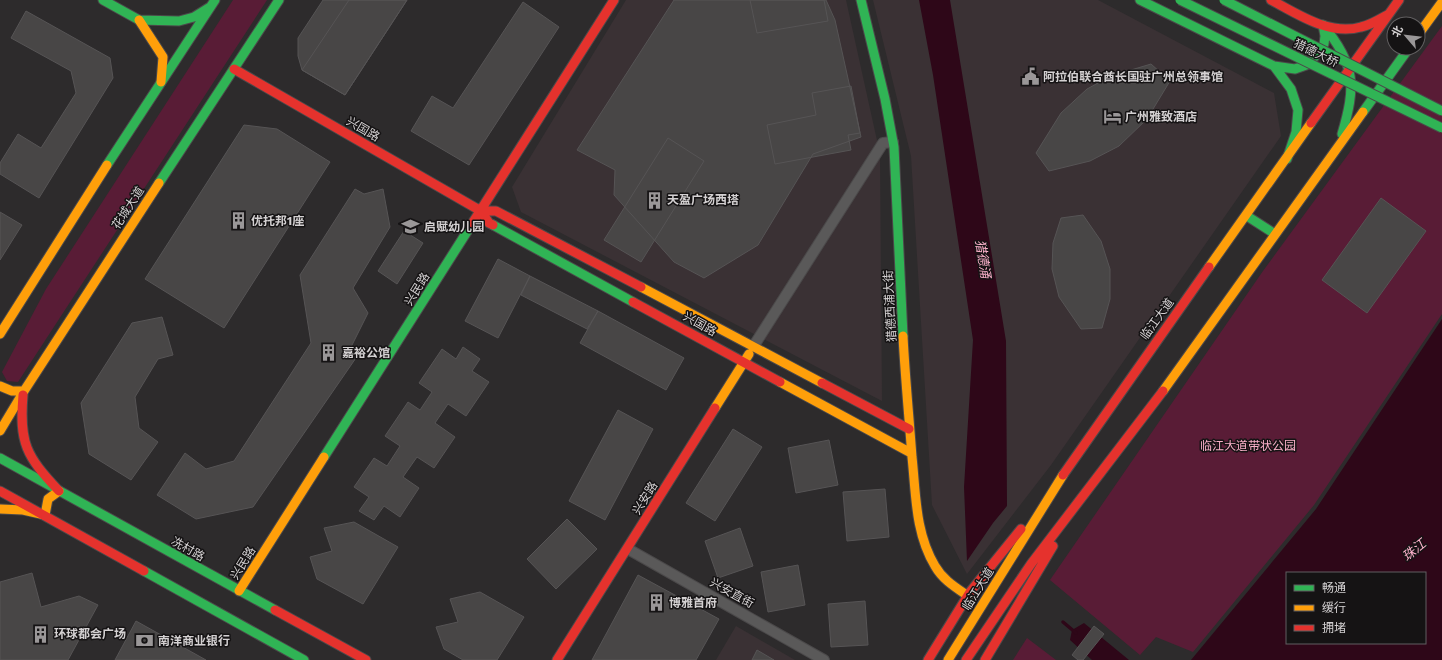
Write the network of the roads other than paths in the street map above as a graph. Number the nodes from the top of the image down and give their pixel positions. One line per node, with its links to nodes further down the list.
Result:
1 (103, 0): 13 (main road)
2 (278, 0): 19 (main road, 花城大道)
3 (614, 0): 26 (main road, 兴民路)
4 (861, 0): 23 (main road, 猎德西浦大街)
5 (1140, 0): 17 (main road)
6 (1180, 0): 22 (main road, 猎德大桥, bridge)
7 (1224, 0): 21 (main road, 猎德大桥, bridge)
8 (1271, 0): 15 (main road)
9 (1399, 0): 12 (main road, 临江大道)
10 (1442, 2): 14 (main road)
11 (213, 3): 13 (main road); 20 (main road)
12 (1389, 14): 15 (main road); 18 (main road, 临江大道)
13 (139, 20): 20 (main road)
14 (1426, 24)
15 (1322, 25): 17 (main road); 18 (main road)
16 (1403, 56): 24 (main road)
17 (1274, 66): 25 (main road)
18 (1351, 68): 24 (main road); 25 (main road, 临江大道)
19 (234, 69): 26 (main road, 兴国路); 33 (main road, 花城大道)
20 (161, 82): 29 (main road)
21 (1442, 111)
22 (1442, 128)
23 (893, 142): 30 (street); 34 (main road, 猎德西浦大街)
24 (1338, 146): 28 (main road)
25 (1288, 159): 27 (main road, 临江大道)
26 (481, 211): 30 (main road, 兴国路); 31 (main road, 兴国路); 45 (main road, 兴民路)
27 (1247, 216): 28 (main road); 40 (main road, 临江大道)
28 (1275, 234): 43 (main road)
29 (0, 334)
30 (753, 347): 31 (main road, 兴安路); 34 (main road, 兴国路)
31 (745, 362): 36 (main road, 兴国路); 44 (main road, 兴安路)
32 (0, 386): 33 (main road)
33 (24, 391): 35 (main road, 花城大道); 39 (main road)
34 (909, 429): 36 (main road, 猎德西浦大街)
35 (0, 431)
36 (912, 453): 46 (main road, 猎德西浦大街)
37 (0, 458): 39 (main road, 冼村路)
38 (0, 491): 42 (main road)
39 (59, 491): 42 (main road); 45 (main road, 冼村路)
40 (1047, 498): 46 (main road); 52 (main road, 临江大道)
41 (0, 509): 42 (main road)
42 (45, 515): 47 (main road)
43 (1068, 515): 53 (main road); 54 (main road)
44 (628, 548): 49 (main road, 兴安路); 50 (street, 兴安直街)
45 (239, 591): 48 (main road, 冼村路)
46 (968, 596): 51 (main road)
47 (304, 660)
48 (366, 660)
49 (556, 660)
50 (824, 660)
51 (928, 660)
52 (948, 660)
53 (966, 660)
54 (985, 660)

